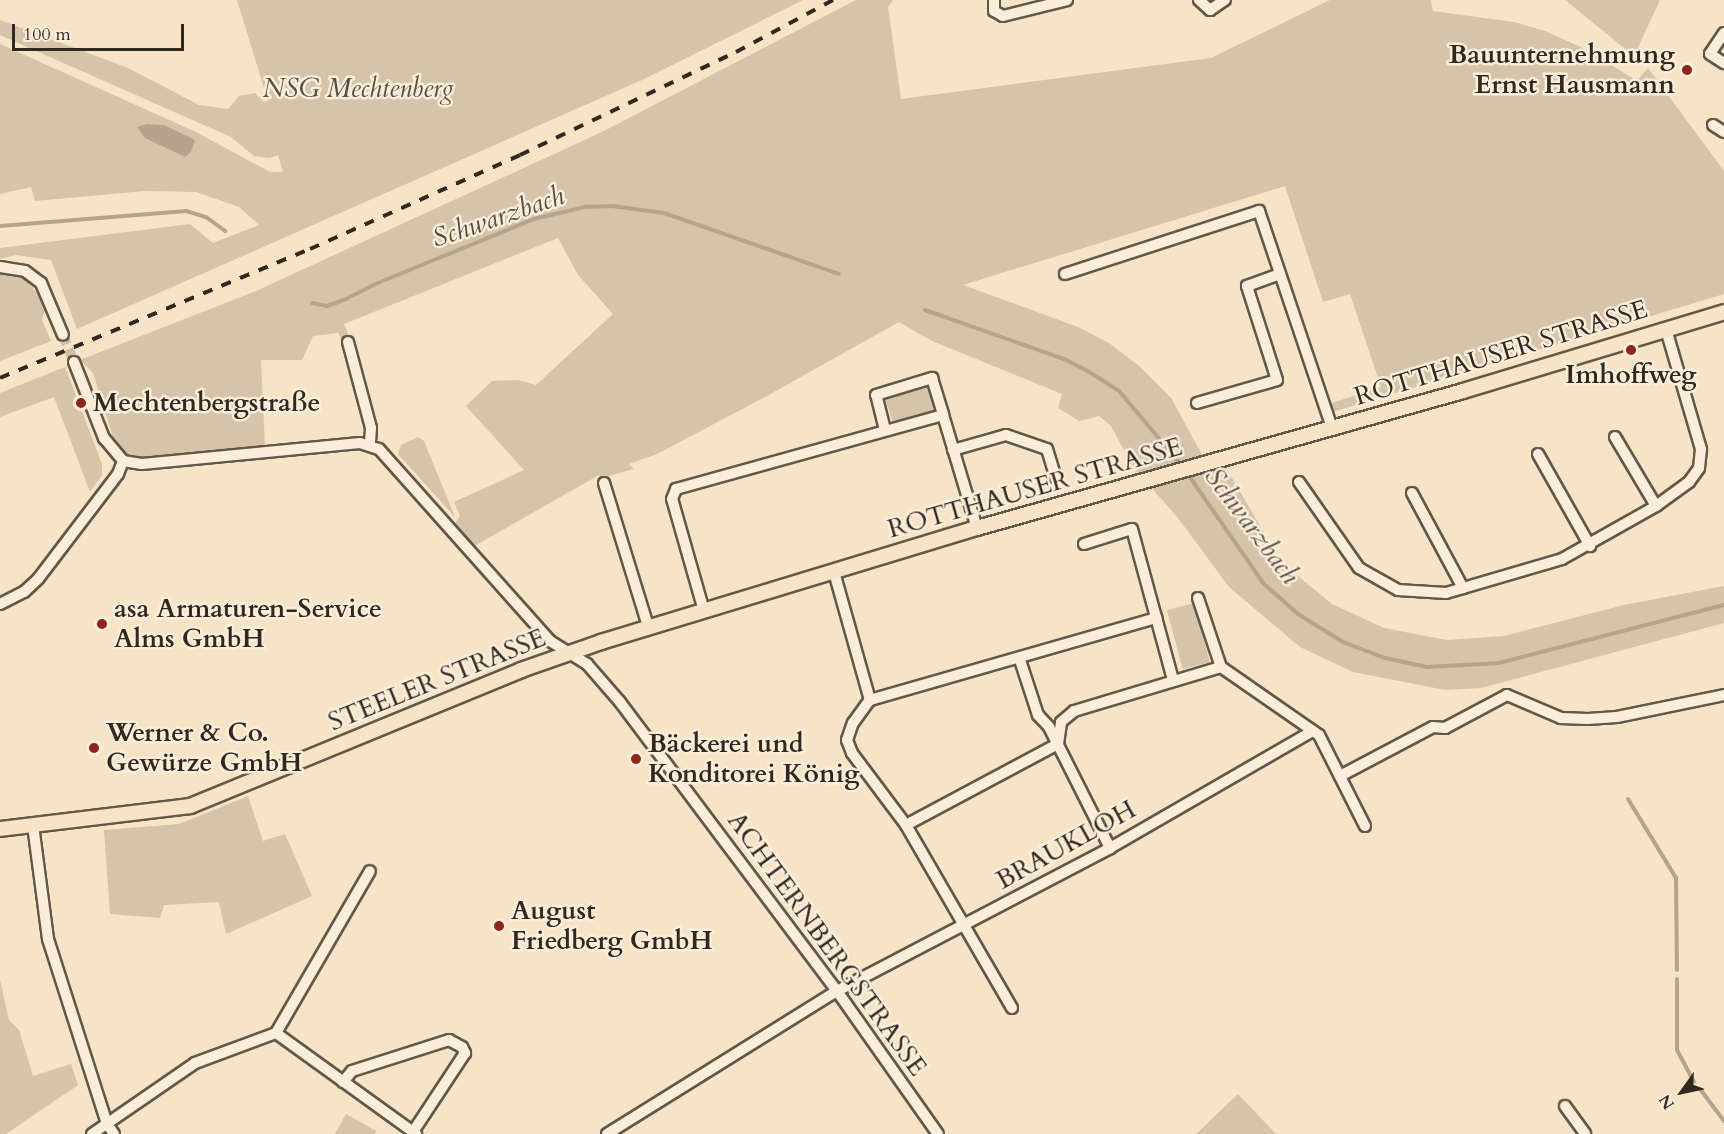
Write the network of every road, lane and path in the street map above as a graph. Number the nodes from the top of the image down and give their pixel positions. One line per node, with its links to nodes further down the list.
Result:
1 (1067, 0): 4 (street)
2 (1199, 0): 3 (street)
3 (1225, 0)
4 (994, 6)
5 (1724, 33): 6 (street)
6 (1724, 63)
7 (1713, 125): 8 (street)
8 (1724, 132)
9 (0, 267): 14 (street)
10 (1065, 274): 11 (street)
11 (1280, 274): 17 (street); 19 (street)
12 (1724, 312): 13 (main road, ROTTHAUSER STRASSE)
13 (1666, 329): 19 (main road, ROTTHAUSER STRASSE); 30 (street)
14 (63, 335)
15 (348, 342): 22 (street)
16 (74, 362): 25 (street)
17 (1197, 403)
18 (943, 415): 20 (street); 20 (street); 23 (street)
19 (1332, 428): 31 (main road, ROTTHAUSER STRASSE)
20 (885, 430): 38 (street)
21 (1615, 437): 30 (street)
22 (370, 444): 25 (street); 41 (street, ACHTERNBERGSTRASSE)
23 (953, 450): 26 (street); 31 (street)
24 (1538, 454): 33 (street)
25 (123, 461): 37 (street)
26 (1056, 478)
27 (1299, 482): 35 (street)
28 (604, 483): 40 (street)
29 (1412, 493): 35 (street)
30 (1656, 506): 33 (street)
31 (977, 528): 34 (main road, ROTTHAUSER STRASSE)
32 (1084, 544): 39 (street)
33 (1590, 546): 35 (street)
34 (834, 572): 38 (main road, ROTTHAUSER STRASSE); 46 (street)
35 (1463, 588)
36 (1198, 598): 43 (street)
37 (0, 603)
38 (704, 611): 40 (main road, STEELER STRASSE)
39 (1156, 618): 42 (street); 44 (street)
40 (648, 629): 41 (main road, STEELER STRASSE)
41 (567, 653): 50 (main road, STEELER STRASSE); 57 (street, ACHTERNBERGSTRASSE)
42 (1020, 660): 46 (street); 48 (street)
43 (1221, 666): 44 (street); 47 (street)
44 (1173, 680): 48 (street)
45 (1724, 695): 49 (street)
46 (870, 700): 51 (street)
47 (1313, 731): 49 (street); 54 (street, BRAUKLOH)
48 (1058, 744): 51 (street); 54 (street)
49 (1340, 776): 52 (street)
50 (33, 825): 53 (main road, STEELER STRASSE); 62 (street)
51 (906, 825): 56 (street)
52 (1365, 826)
53 (0, 828)
54 (1110, 848): 56 (street, BRAUKLOH)
55 (370, 871): 59 (street)
56 (964, 926): 57 (street, BRAUKLOH); 58 (street)
57 (837, 991): 67 (street, BRAUKLOH); 68 (street, ACHTERNBERGSTRASSE)
58 (1012, 1008)
59 (276, 1033): 60 (street); 62 (street)
60 (343, 1082): 63 (street); 63 (street)
61 (1565, 1106): 64 (street)
62 (107, 1124): 65 (street); 66 (street)
63 (415, 1133)
64 (1583, 1133)
65 (93, 1134)
66 (114, 1134)
67 (607, 1134)
68 (938, 1134)

